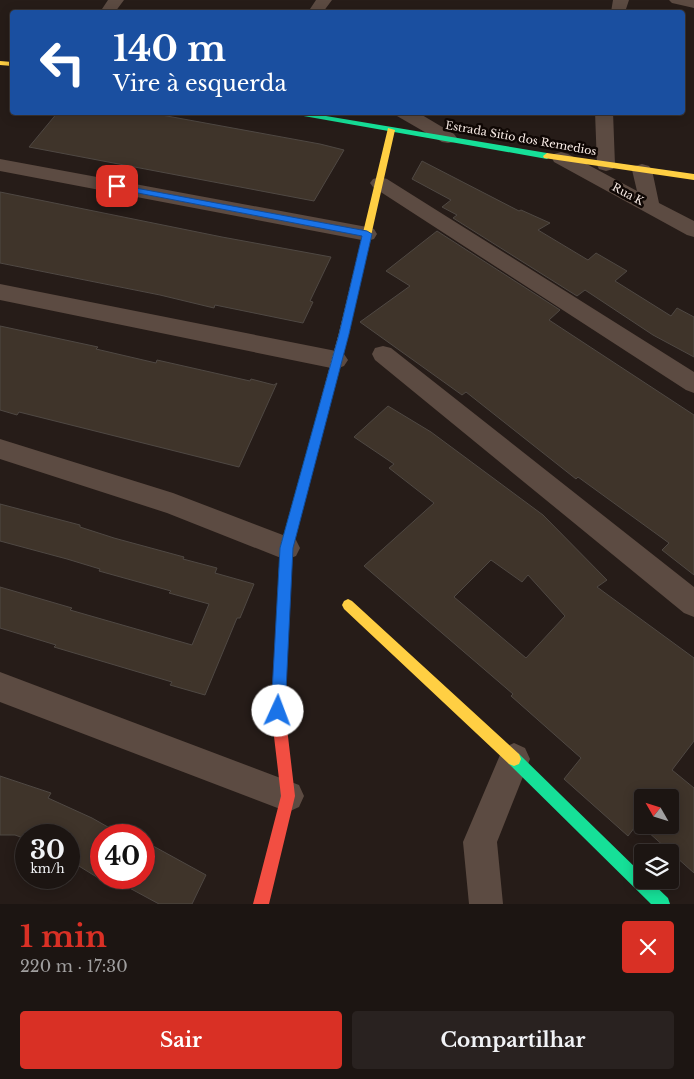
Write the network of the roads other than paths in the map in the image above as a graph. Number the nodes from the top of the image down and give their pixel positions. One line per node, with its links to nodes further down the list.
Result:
1 (677, 0): 2 (street)
2 (694, 3)
3 (303, 115): 6 (street, Estrada Sitio dos Remedios)
4 (408, 115): 7 (street)
5 (604, 115): 10 (street)
6 (390, 130): 7 (street, Estrada Sitio dos Remedios); 13 (street)
7 (448, 138): 8 (street, Estrada Sitio dos Remedios)
8 (561, 158): 10 (street, Estrada Sitio dos Remedios); 14 (street, Rua K)
9 (0, 165): 16 (street)
10 (606, 165): 11 (street, Estrada Sitio dos Remedios)
11 (642, 170): 12 (street, Estrada Sitio dos Remedios); 14 (street)
12 (694, 177)
13 (380, 183): 16 (street); 20 (street)
14 (650, 206): 15 (street, Rua K)
15 (694, 230)
16 (367, 234): 19 (street)
17 (0, 292): 19 (street)
18 (383, 354): 23 (street)
19 (336, 360): 22 (street)
20 (694, 384)
21 (0, 449): 22 (street)
22 (286, 548): 27 (street)
23 (694, 604)
24 (348, 605): 26 (street)
25 (0, 687): 27 (street)
26 (514, 759): 29 (street); 30 (street)
27 (288, 796): 28 (street)
28 (261, 904)
29 (486, 904)
30 (662, 904)

